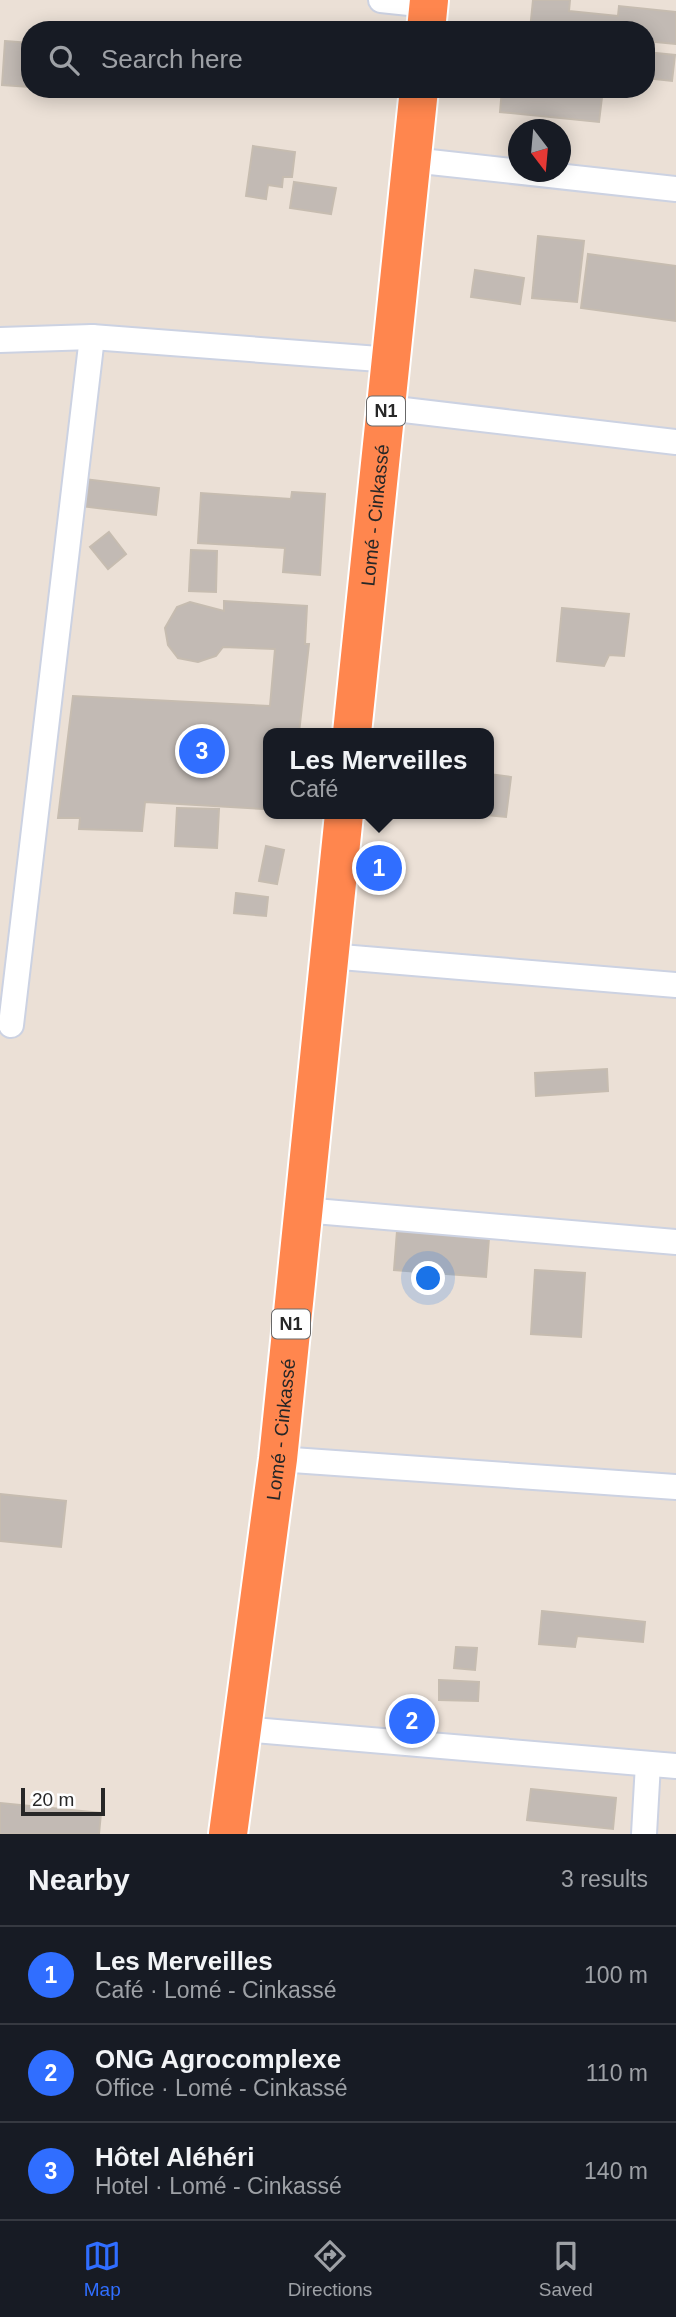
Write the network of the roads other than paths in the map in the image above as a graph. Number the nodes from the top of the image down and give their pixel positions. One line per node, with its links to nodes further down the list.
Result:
1 (381, 0): 2 (street)
2 (428, 12)
3 (418, 98): 4 (highway, Lomé - Cinkassé / N1)
4 (412, 160): 5 (street); 8 (highway, Lomé - Cinkassé / N1)
5 (676, 190)
6 (92, 337): 7 (street); 8 (street); 15 (street)
7 (0, 340)
8 (392, 360): 9 (highway, Lomé - Cinkassé / N1)
9 (387, 408): 10 (street); 11 (highway, Lomé - Cinkassé / N1)
10 (676, 442)
11 (353, 728)
12 (343, 819): 13 (highway, Lomé - Cinkassé / N1)
13 (329, 956): 14 (street); 16 (highway, Lomé - Cinkassé / N1)
14 (676, 985)
15 (11, 1025)
16 (303, 1210): 17 (street); 18 (highway, Lomé - Cinkassé / N1)
17 (676, 1242)
18 (278, 1459): 19 (street); 20 (highway, Lomé - Cinkassé / N1)
19 (676, 1487)
20 (242, 1729): 21 (street); 23 (highway, Lomé - Cinkassé / N1)
21 (648, 1764): 22 (street); 24 (street)
22 (676, 1766)
23 (228, 1834)
24 (644, 1834)

